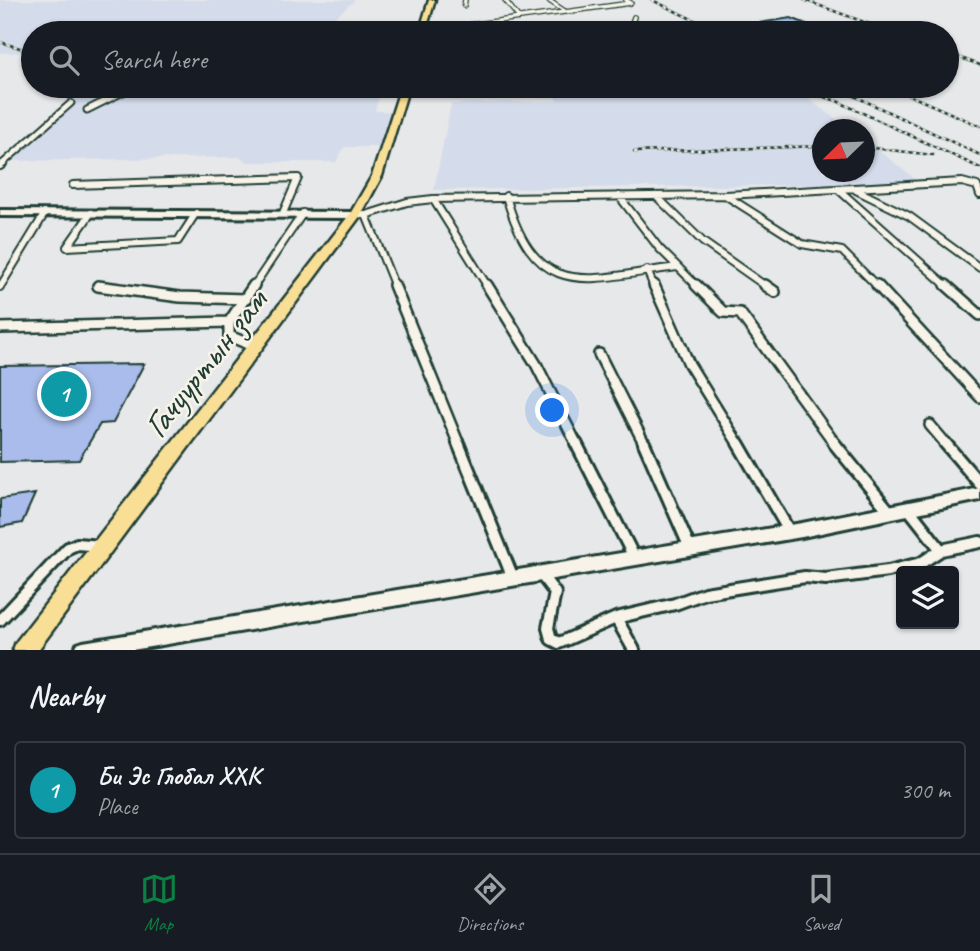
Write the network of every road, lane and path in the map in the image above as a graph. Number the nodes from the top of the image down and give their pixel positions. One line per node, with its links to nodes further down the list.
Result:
1 (432, 0): 12 (highway)
2 (465, 0): 7 (street)
3 (505, 0): 11 (street)
4 (548, 0): 9 (street)
5 (594, 0): 8 (street)
6 (626, 0): 8 (street)
7 (464, 6)
8 (606, 7): 9 (street)
9 (566, 12): 11 (street)
10 (634, 17): 14 (street)
11 (519, 18): 13 (street)
12 (426, 21)
13 (497, 21)
14 (633, 21)
15 (111, 98): 18 (street)
16 (401, 98): 35 (highway, Гачууртын зам)
17 (71, 103): 19 (street)
18 (87, 110)
19 (0, 166)
20 (73, 185): 33 (street)
21 (852, 188): 22 (street); 24 (street); 37 (street)
22 (839, 190): 23 (street); 43 (street)
23 (725, 195): 26 (street); 48 (street)
24 (980, 195)
25 (619, 196): 26 (street); 27 (street); 36 (street)
26 (656, 196): 41 (street)
27 (506, 197): 28 (street); 38 (street)
28 (433, 199): 35 (street); 59 (street)
29 (0, 213): 30 (main road)
30 (45, 213): 31 (main road); 40 (street)
31 (92, 213): 32 (main road); 32 (street)
32 (196, 213): 33 (main road)
33 (283, 213): 34 (main road)
34 (303, 213): 35 (main road); 42 (street)
35 (361, 215): 46 (highway, Гачууртын зам); 61 (street)
36 (677, 267): 38 (street); 53 (street)
37 (980, 268)
38 (647, 270): 54 (street)
39 (98, 286): 42 (street)
40 (0, 287)
41 (775, 292)
42 (246, 299): 44 (street)
43 (980, 315)
44 (229, 322): 45 (street); 46 (street)
45 (0, 328)
46 (256, 346): 56 (highway, Гачууртын зам)
47 (599, 354): 57 (street)
48 (980, 397)
49 (930, 425): 50 (street)
50 (980, 484)
51 (980, 494): 52 (main road)
52 (908, 507): 53 (main road); 58 (street)
53 (889, 511): 54 (main road)
54 (789, 531): 57 (main road)
55 (980, 542): 58 (street)
56 (101, 546): 63 (street); 64 (highway, Гачууртын зам)
57 (690, 548): 59 (main road)
58 (941, 550): 62 (street)
59 (634, 557): 60 (main road)
60 (540, 573): 61 (main road); 62 (street)
61 (513, 578): 65 (main road)
62 (617, 618): 66 (street)
63 (0, 620)
64 (24, 650)
65 (83, 650)
66 (635, 650)

